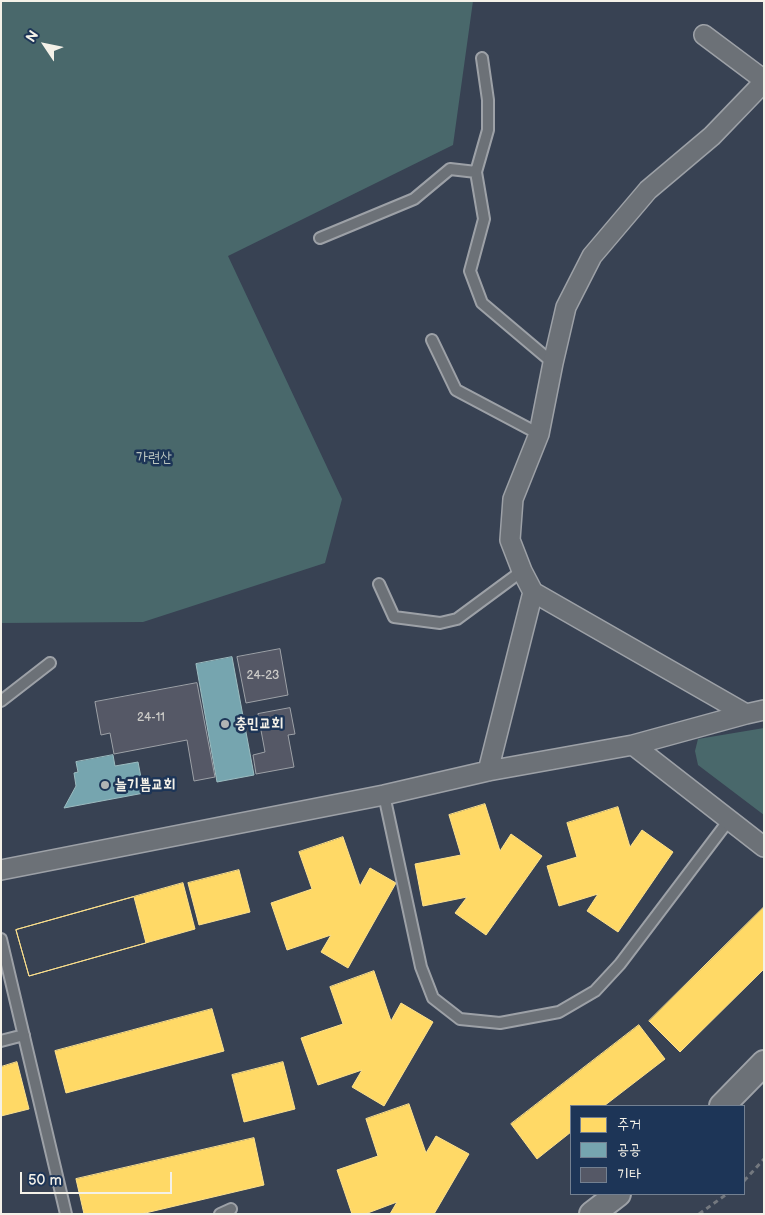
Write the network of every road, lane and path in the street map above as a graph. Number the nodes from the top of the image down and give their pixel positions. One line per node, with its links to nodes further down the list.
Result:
1 (704, 35): 3 (street)
2 (482, 58): 4 (lane)
3 (764, 81): 7 (street)
4 (476, 172): 5 (lane); 7 (lane)
5 (320, 238)
6 (432, 340): 8 (lane)
7 (553, 363): 8 (street)
8 (539, 434): 9 (street)
9 (522, 571): 10 (lane); 11 (street)
10 (379, 584)
11 (533, 592): 14 (street); 16 (street)
12 (50, 663): 13 (lane)
13 (1, 701)
14 (755, 712): 15 (street)
15 (633, 745): 16 (street); 18 (street)
16 (488, 770): 17 (street)
17 (384, 795): 18 (lane); 20 (street)
18 (729, 820): 19 (street)
19 (764, 847)
20 (1, 870)
21 (1, 939): 22 (lane)
22 (24, 1035): 23 (lane); 31 (lane)
23 (1, 1041)
24 (764, 1064): 25 (street)
25 (723, 1105)
26 (764, 1159): 27 (path)
27 (745, 1180)
28 (617, 1195): 33 (street)
29 (727, 1195): 34 (path)
30 (232, 1209): 32 (lane)
31 (66, 1214)
32 (220, 1214)
33 (592, 1214)
34 (699, 1214)

